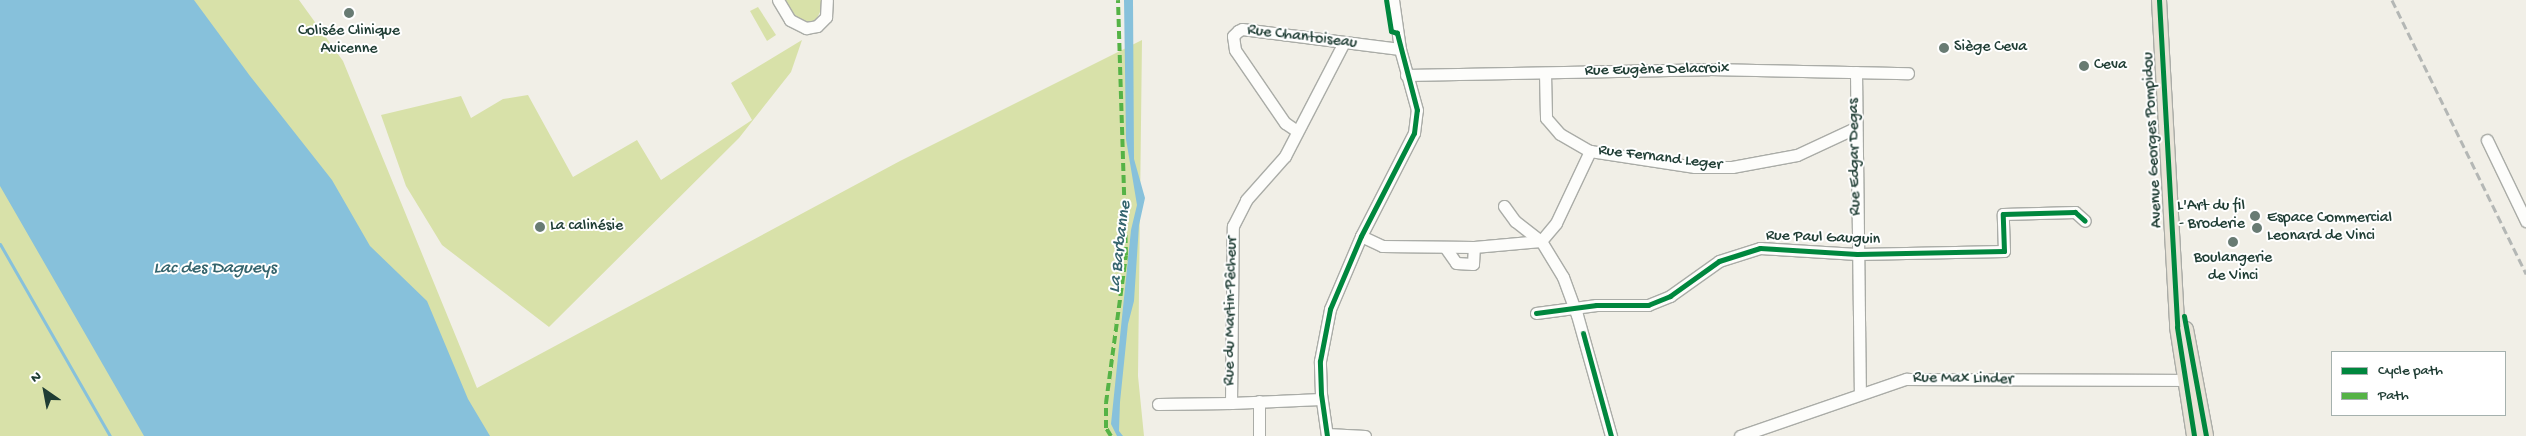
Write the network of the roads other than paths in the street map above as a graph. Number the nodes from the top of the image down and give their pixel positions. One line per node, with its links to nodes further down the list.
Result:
1 (778, 0): 2 (street)
2 (827, 0)
3 (1393, 0): 6 (street)
4 (2159, 0): 25 (main road, Avenue Georges Pompidou)
5 (1344, 42): 6 (street, Rue Chantoiseau); 12 (street, Rue du Martin-Pêcheur); 12 (street, Rue Chantoiseau)
6 (1400, 49): 10 (street)
7 (1856, 72): 8 (street, Rue Eugène Delacroix); 9 (street, Rue Eugène Delacroix); 11 (street, Rue Edgar Degas)
8 (1545, 73): 10 (street, Rue Eugène Delacroix); 14 (street, Rue Fernand Leger)
9 (1908, 73)
10 (1406, 75): 18 (street)
11 (1855, 128): 14 (street, Rue Fernand Leger); 22 (street, Rue Edgar Degas)
12 (1297, 131): 29 (street, Rue du Martin-Pêcheur)
13 (2487, 140): 17 (street)
14 (1590, 151): 19 (street)
15 (1504, 206): 19 (street)
16 (2085, 221): 22 (street, Rue Paul Gauguin)
17 (2526, 221)
18 (1361, 236): 20 (street); 27 (street)
19 (1541, 241): 21 (street); 23 (street)
20 (1445, 247): 21 (street); 21 (street)
21 (1474, 247)
22 (1857, 254): 23 (street, Rue Paul Gauguin); 26 (street, Rue Edgar Degas)
23 (1575, 307): 24 (street, Rue Paul Gauguin); 34 (street)
24 (1536, 313)
25 (2189, 380): 26 (street, Rue Max Linder); 36 (main road, Avenue Georges Pompidou); 37 (main road, Avenue Georges Pompidou)
26 (1860, 392): 35 (street, Rue Max Linder)
27 (1321, 399): 28 (street, Rue du Martin-Pêcheur); 31 (street)
28 (1260, 401): 29 (street, Rue du Martin-Pêcheur); 32 (street)
29 (1231, 403): 30 (street, Rue du Martin-Pêcheur)
30 (1158, 404)
31 (1327, 435): 33 (street)
32 (1259, 436)
33 (1365, 436)
34 (1611, 436)
35 (1740, 436)
36 (2194, 436)
37 (2206, 436)

